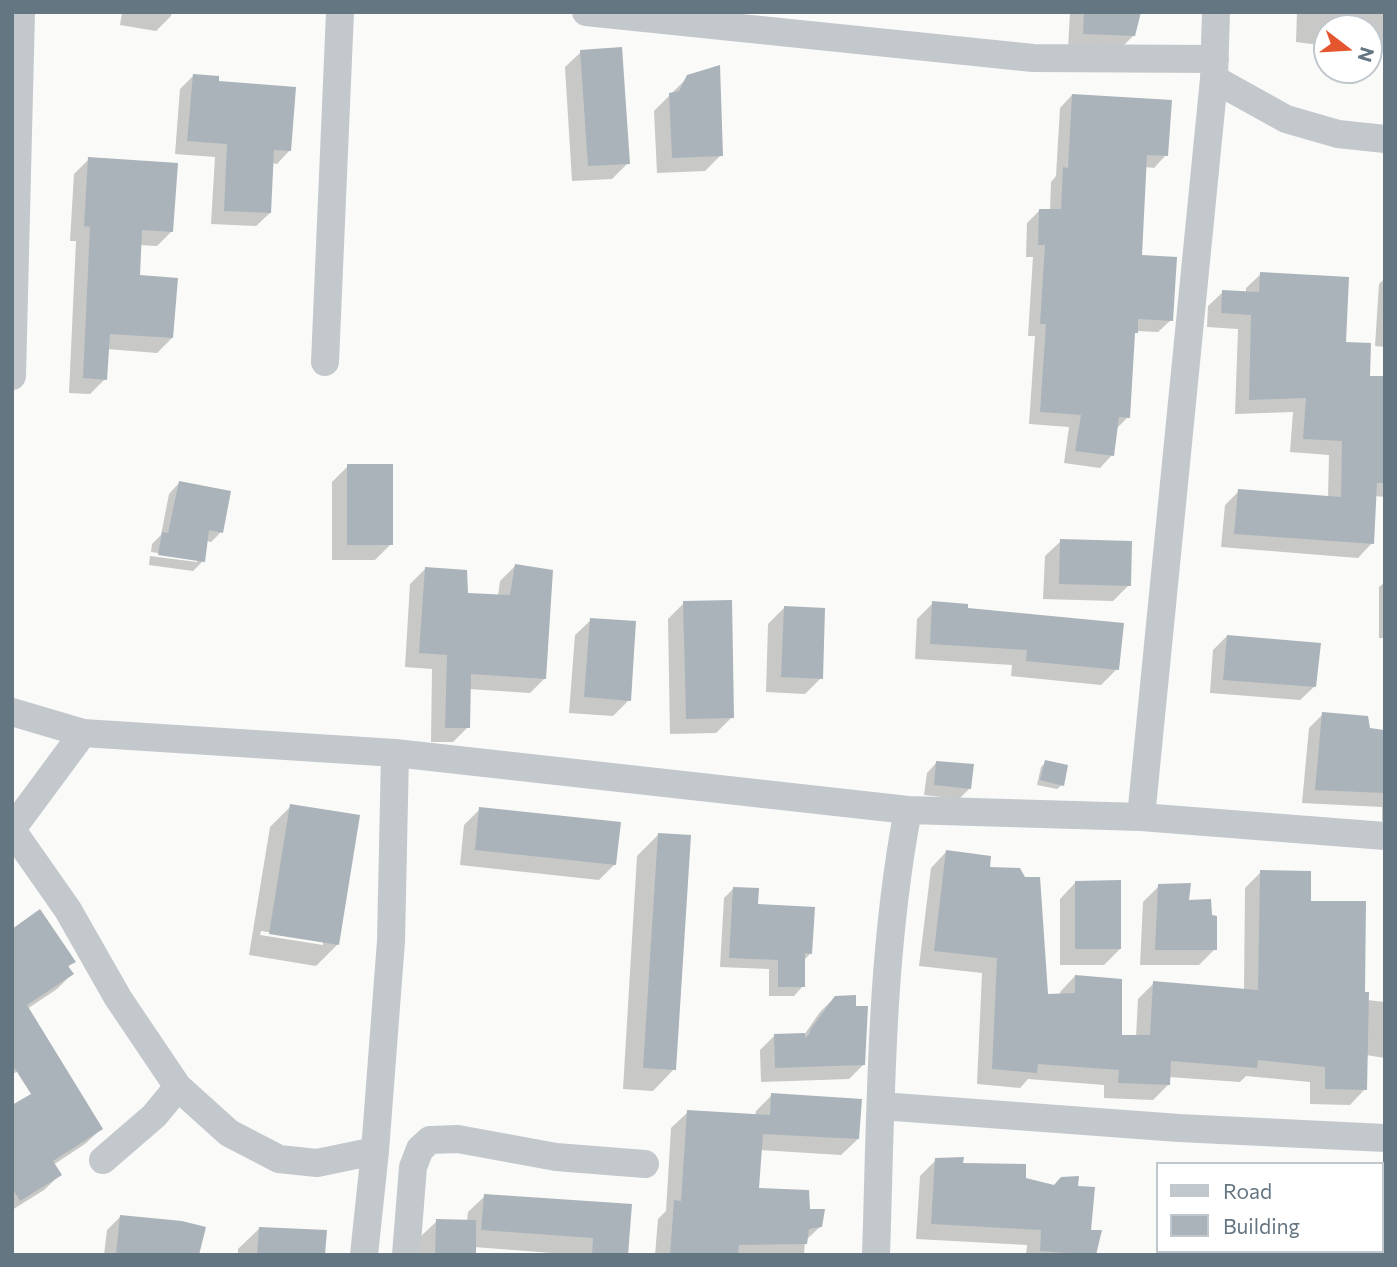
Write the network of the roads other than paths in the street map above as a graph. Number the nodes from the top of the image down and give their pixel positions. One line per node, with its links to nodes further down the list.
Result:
1 (21, 12): 8 (street)
2 (340, 12): 7 (street)
3 (586, 12): 5 (street)
4 (1216, 12): 5 (street)
5 (1214, 69): 6 (street); 13 (street)
6 (1385, 139)
7 (325, 362)
8 (12, 376)
9 (12, 712): 10 (street)
10 (83, 733): 11 (street); 14 (street)
11 (395, 753): 12 (street); 19 (street)
12 (908, 810): 13 (street); 17 (street)
13 (1141, 817): 15 (street)
14 (12, 830): 16 (street)
15 (1385, 836)
16 (178, 1087): 19 (street); 20 (street)
17 (881, 1106): 18 (street); 24 (street)
18 (1385, 1138)
19 (375, 1151): 22 (street)
20 (103, 1160)
21 (645, 1164): 23 (street)
22 (364, 1255)
23 (407, 1255)
24 (876, 1255)

